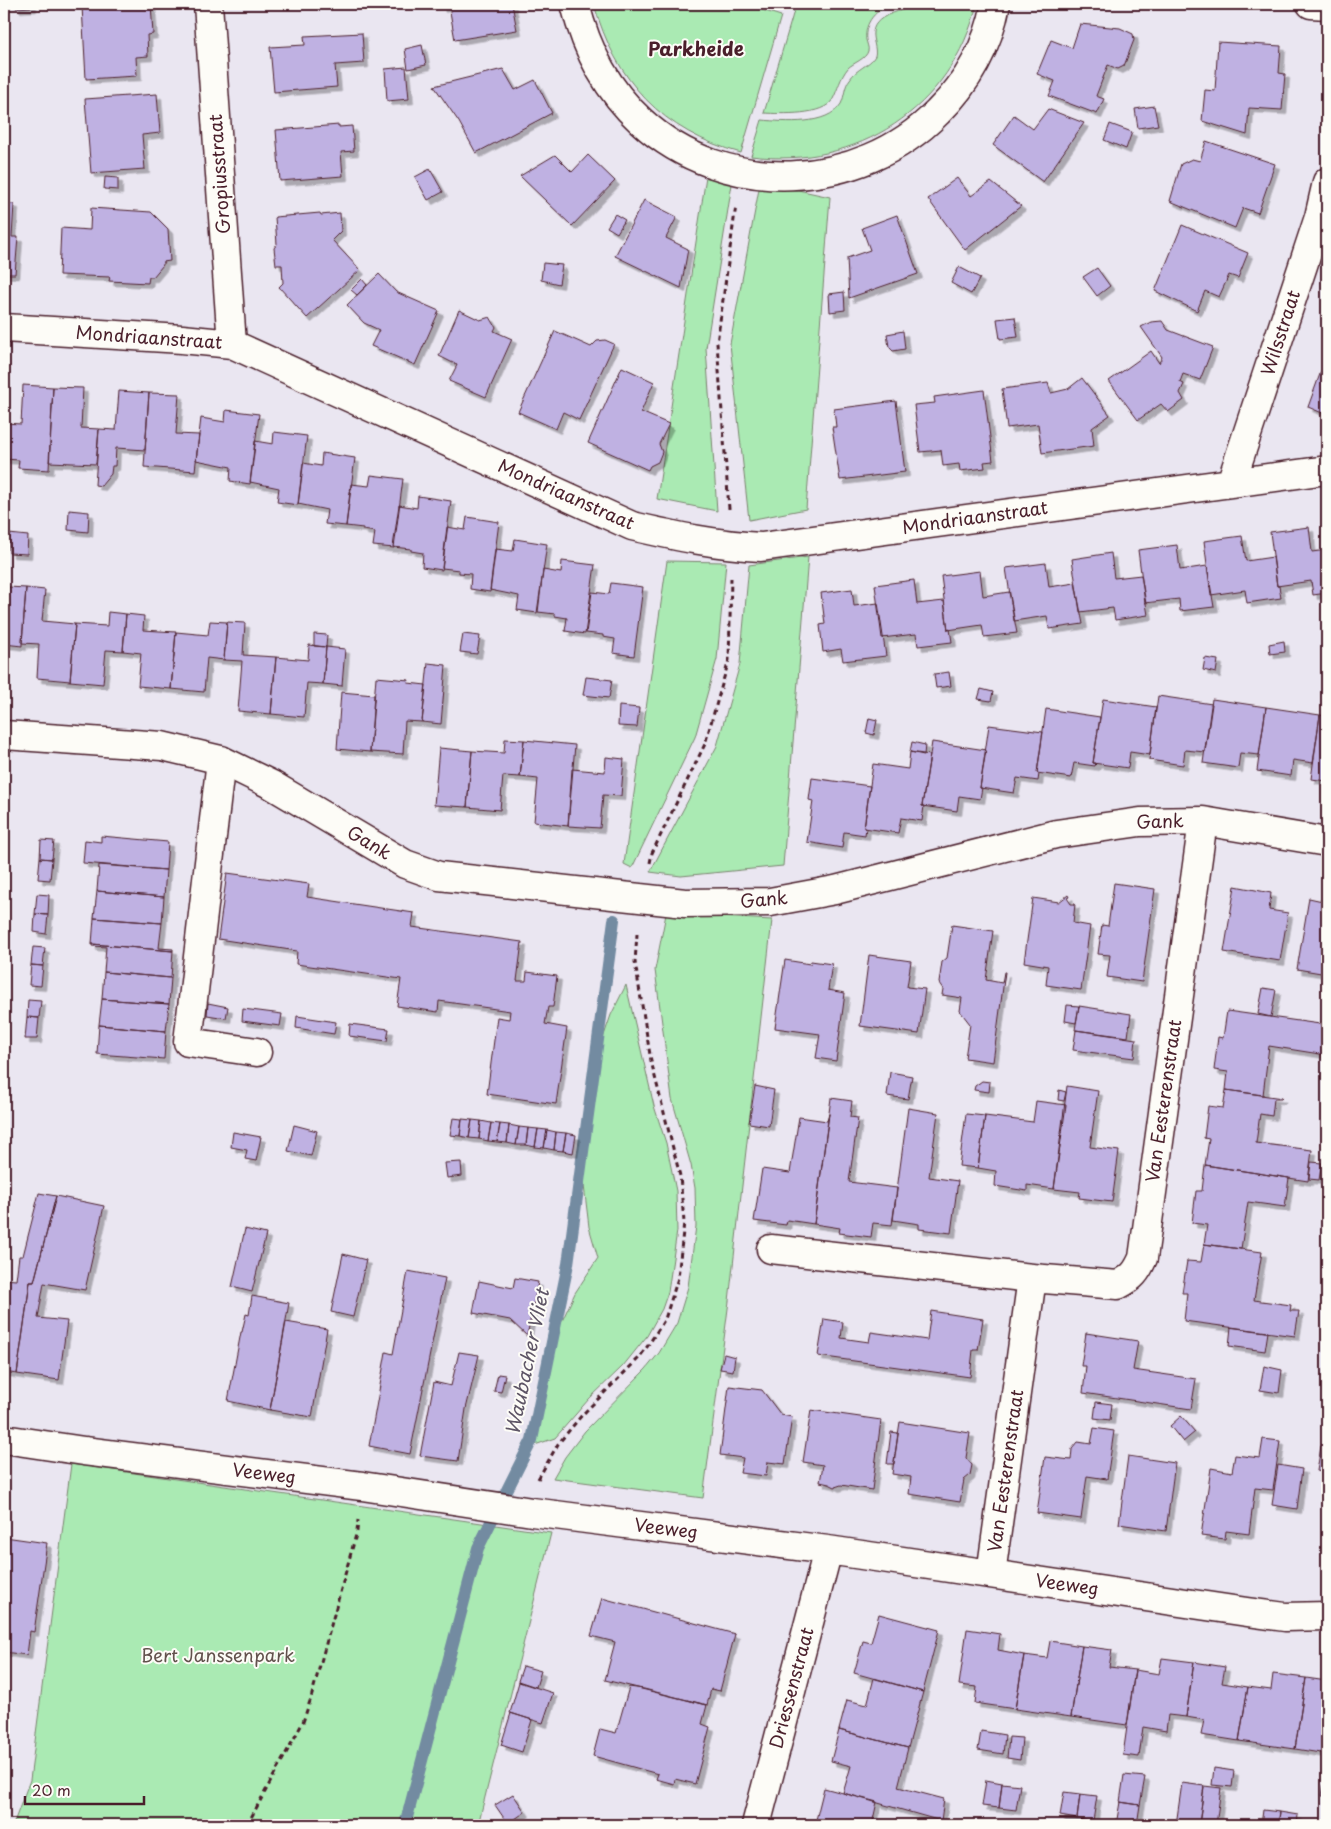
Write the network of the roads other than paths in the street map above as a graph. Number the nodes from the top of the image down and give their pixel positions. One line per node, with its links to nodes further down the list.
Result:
1 (208, 4): 8 (street, Gropiusstraat)
2 (575, 4): 3 (street)
3 (996, 4)
4 (1311, 4): 5 (street)
5 (1327, 5)
6 (1327, 182): 10 (street, Wilsstraat)
7 (4, 328): 8 (street, Mondriaanstraat)
8 (232, 344): 10 (street, Mondriaanstraat)
9 (1327, 470): 10 (street, Mondriaanstraat)
10 (1231, 483)
11 (4, 734): 12 (street, Gank)
12 (221, 760): 13 (street, Gank); 15 (street)
13 (1203, 821): 14 (street, Gank); 17 (street, Van Eesterenstraat)
14 (1327, 842)
15 (257, 1052)
16 (770, 1249): 17 (street, Van Eesterenstraat)
17 (1032, 1278): 20 (street, Van Eesterenstraat)
18 (4, 1439): 19 (street, Veeweg)
19 (828, 1550): 20 (street, Veeweg); 22 (street, Driessenstraat)
20 (991, 1574): 21 (street, Veeweg)
21 (1327, 1616)
22 (756, 1825)

